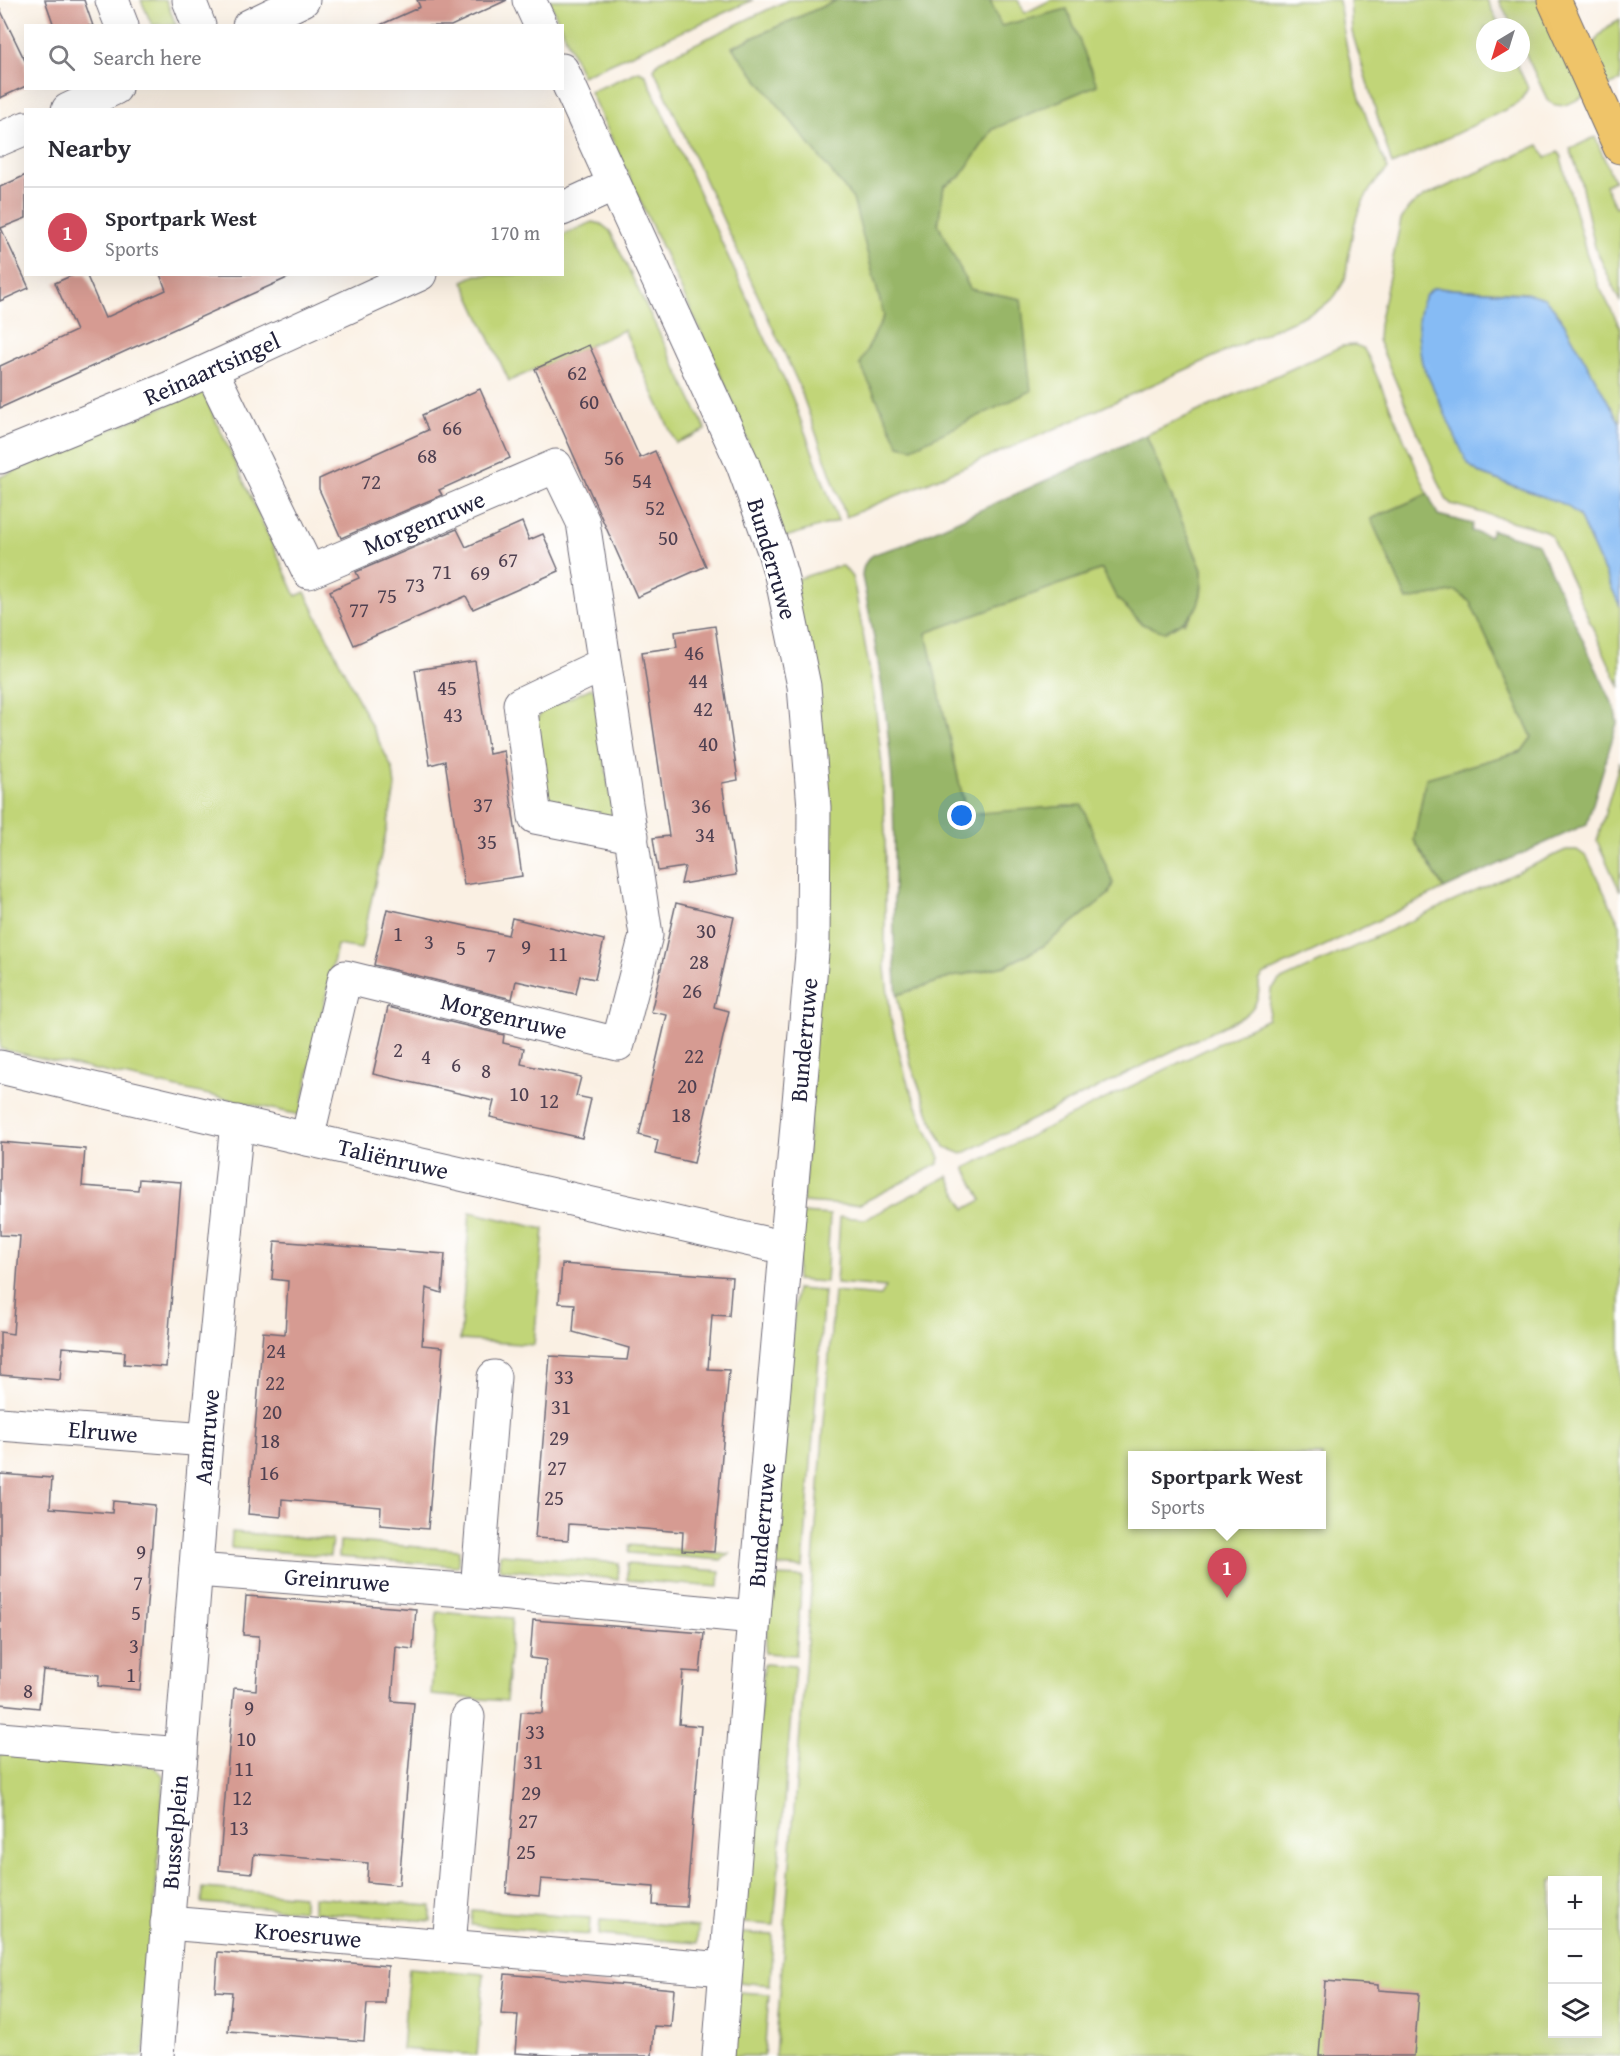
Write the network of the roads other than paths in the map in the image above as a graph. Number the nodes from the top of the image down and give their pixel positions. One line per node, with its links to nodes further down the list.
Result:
1 (112, 0): 6 (street)
2 (189, 0): 7 (street)
3 (303, 0): 8 (street)
4 (529, 0): 9 (street)
5 (1560, 2): 15 (main road)
6 (121, 24)
7 (198, 24)
8 (253, 24)
9 (540, 24)
10 (564, 74): 16 (street, Bunderruwe)
11 (111, 90): 12 (street)
12 (72, 108)
13 (24, 129): 14 (street)
14 (0, 140)
15 (1620, 147)
16 (614, 185): 17 (street); 26 (street, Bunderruwe)
17 (564, 208)
18 (416, 276): 19 (street, Reinaartsingel)
19 (211, 370): 20 (street, Reinaartsingel); 21 (street, Morgenruwe)
20 (0, 457)
21 (604, 664): 22 (street, Morgenruwe); 22 (street)
22 (632, 836): 25 (street, Morgenruwe)
23 (0, 1067): 24 (street, Taliënruwe)
24 (237, 1122): 25 (street, Taliënruwe); 29 (street, Aamruwe)
25 (307, 1140): 26 (street, Taliënruwe)
26 (786, 1248): 32 (street, Bunderruwe)
27 (494, 1377): 31 (street)
28 (0, 1424): 29 (street, Elruwe)
29 (206, 1440): 30 (street, Aamruwe)
30 (196, 1570): 31 (street, Greinruwe); 35 (street, Aamruwe)
31 (477, 1591): 32 (street, Greinruwe)
32 (754, 1617): 38 (street, Bunderruwe)
33 (468, 1717): 37 (street)
34 (0, 1739): 35 (street, Busselplein)
35 (181, 1754): 36 (street, Busselplein)
36 (167, 1923): 37 (street, Kroesruwe); 39 (street, Busselplein)
37 (449, 1947): 38 (street, Kroesruwe)
38 (725, 1969): 40 (street, Bunderruwe)
39 (157, 2056)
40 (719, 2056)

